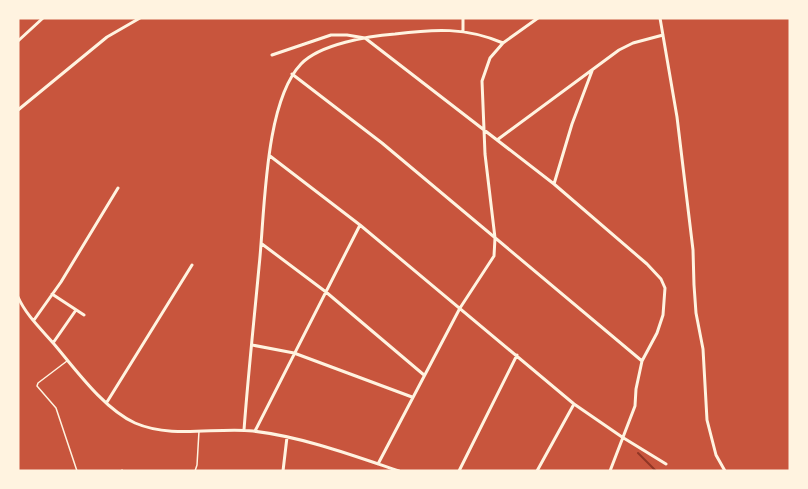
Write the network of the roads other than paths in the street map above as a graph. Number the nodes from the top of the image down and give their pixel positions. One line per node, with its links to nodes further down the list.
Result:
1 (140, 18): 14 (street)
2 (463, 18): 6 (street)
3 (538, 18): 10 (street)
4 (660, 18): 7 (street)
5 (40, 19): 9 (street)
6 (463, 31): 8 (street); 10 (street)
7 (663, 35): 12 (street); 55 (street)
8 (365, 38): 11 (street); 13 (street); 15 (street)
9 (18, 41)
10 (503, 43): 15 (street)
11 (272, 55)
12 (592, 69): 16 (street); 18 (street)
13 (292, 74): 17 (street); 21 (street)
14 (18, 110)
15 (483, 129): 16 (street); 21 (street)
16 (496, 140): 18 (street)
17 (269, 155): 20 (street); 22 (street)
18 (554, 184): 36 (street)
19 (118, 188): 25 (street)
20 (360, 225): 24 (street); 27 (street)
21 (495, 238): 27 (street); 36 (street)
22 (262, 244): 24 (street); 32 (street)
23 (192, 265): 39 (street)
24 (326, 292): 33 (street); 37 (street)
25 (52, 294): 28 (street); 30 (street)
26 (18, 297): 30 (street)
27 (460, 308): 34 (street); 37 (street)
28 (76, 310): 29 (street); 31 (street)
29 (84, 315)
30 (34, 320): 31 (street)
31 (53, 343): 35 (street)
32 (252, 345): 33 (street); 42 (street)
33 (294, 353): 38 (street); 43 (street)
34 (517, 355): 40 (street); 52 (street)
35 (68, 360): 39 (street); 48 (lane)
36 (642, 361): 45 (street)
37 (424, 375): 38 (street)
38 (412, 397): 46 (street)
39 (106, 402): 41 (street)
40 (574, 404): 45 (street); 53 (street)
41 (199, 430): 42 (street); 49 (lane)
42 (244, 430): 43 (street)
43 (255, 431): 44 (street)
44 (287, 437): 46 (street); 50 (street)
45 (622, 437): 47 (street); 54 (street)
46 (378, 464): 51 (street)
47 (666, 464)
48 (77, 471)
49 (195, 471)
50 (283, 471)
51 (399, 471)
52 (459, 471)
53 (537, 471)
54 (610, 471)
55 (725, 471)

